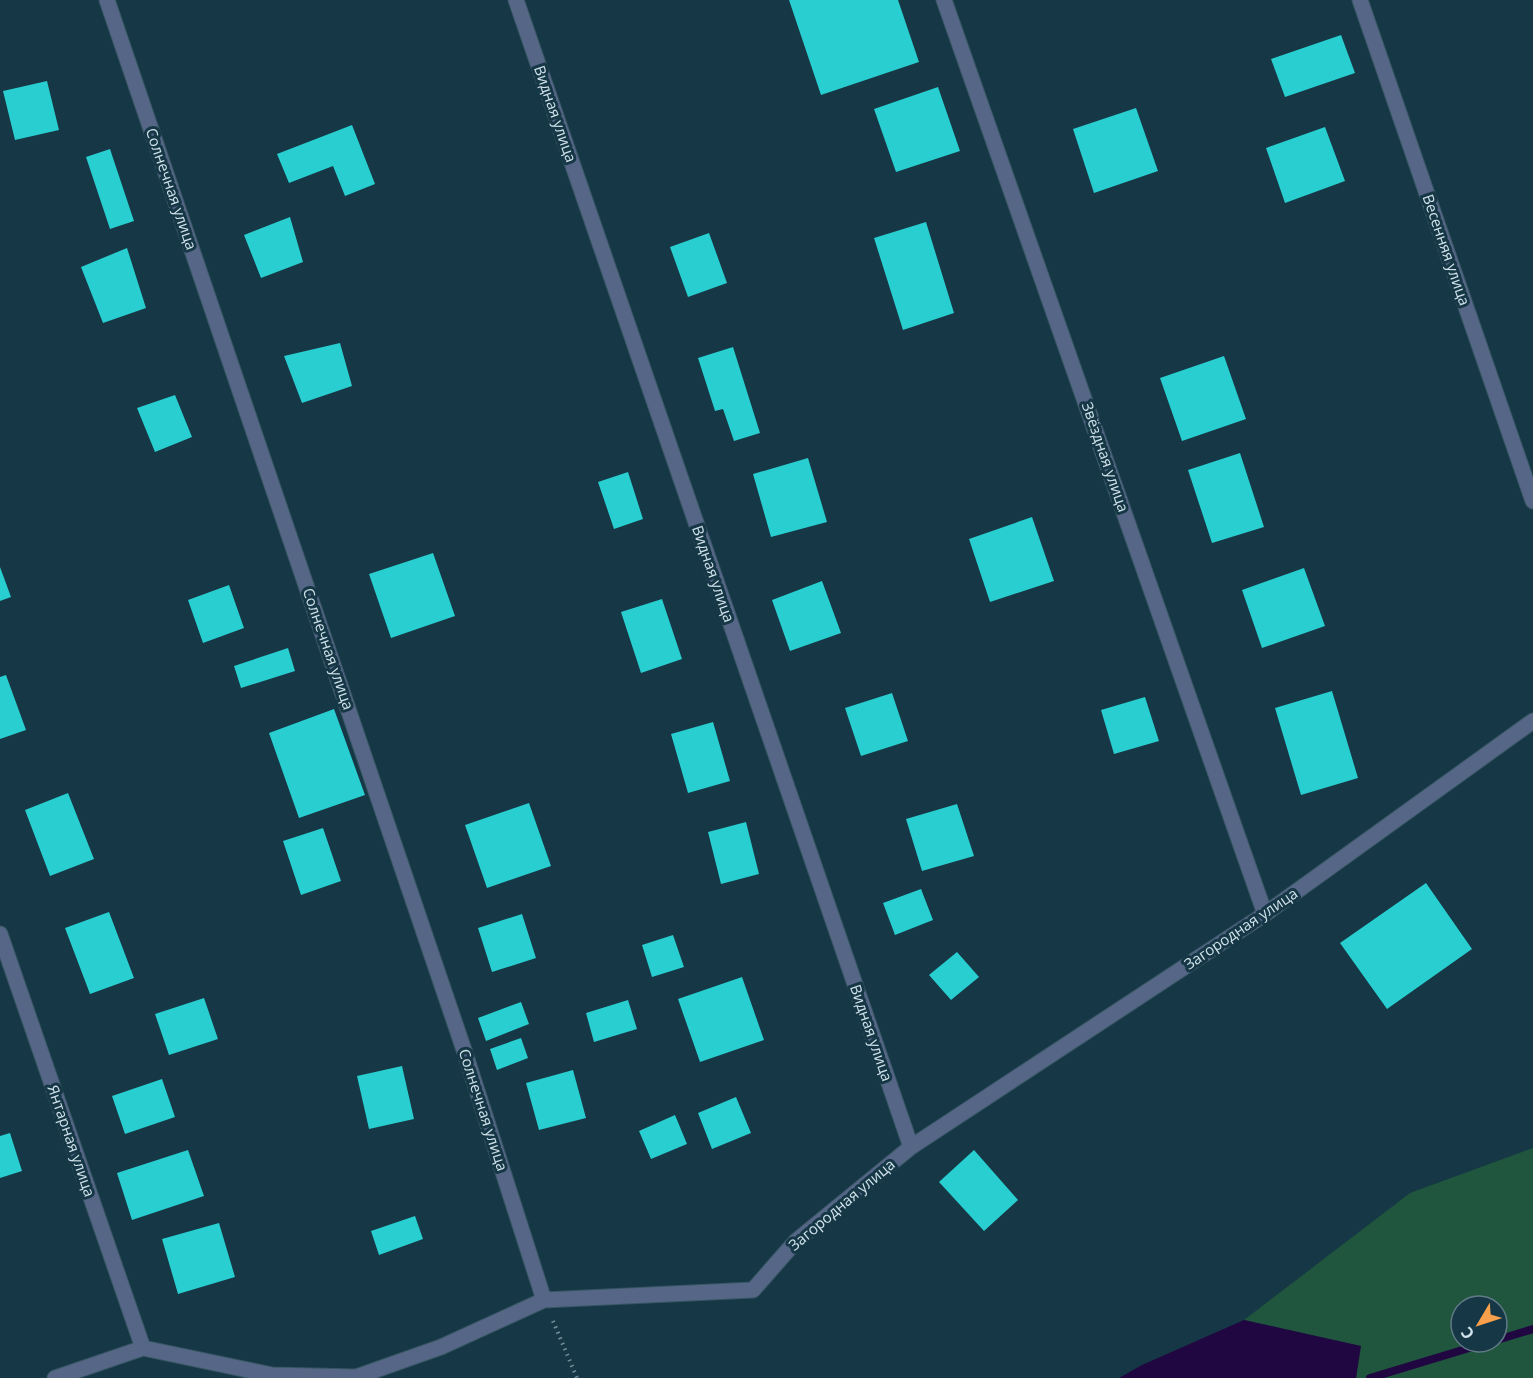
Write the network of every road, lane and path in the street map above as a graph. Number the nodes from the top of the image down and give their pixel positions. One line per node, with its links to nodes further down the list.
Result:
1 (107, 0): 10 (street, Солнечная улица)
2 (516, 0): 9 (street, Видная улица)
3 (944, 0): 7 (street, Звёздная улица)
4 (1360, 0): 5 (street, Весенняя улица)
5 (1533, 501)
6 (1533, 721): 7 (street, Загородная улица)
7 (1265, 914): 9 (street, Загородная улица)
8 (0, 934): 11 (street, Янтарная улица)
9 (911, 1147): 10 (street, Загородная улица)
10 (544, 1300): 11 (street, Загородная улица); 13 (path)
11 (143, 1348): 12 (street)
12 (55, 1378)
13 (577, 1378)

